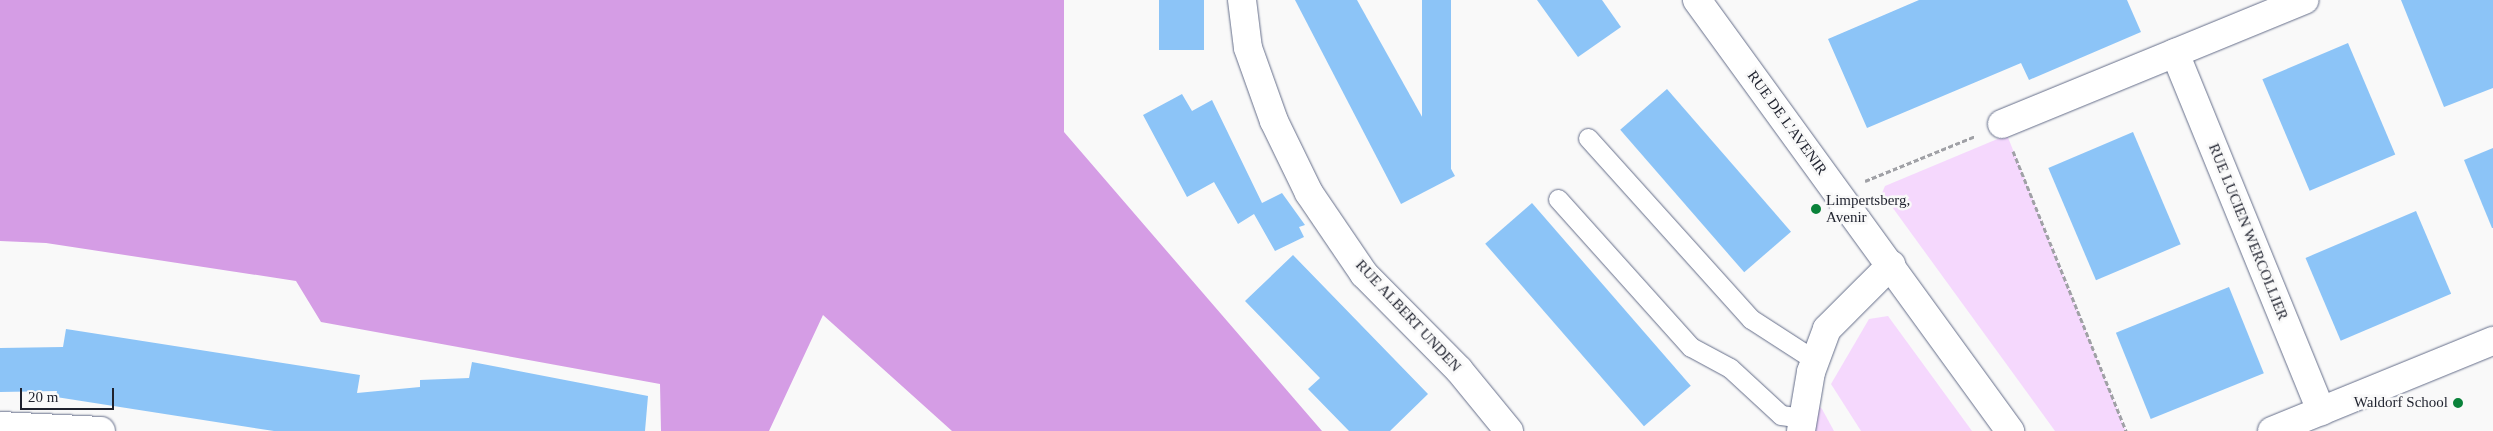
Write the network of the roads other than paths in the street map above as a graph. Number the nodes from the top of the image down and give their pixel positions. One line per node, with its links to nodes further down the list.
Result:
1 (1242, 0): 15 (street, RUE ALBERT UNDEN)
2 (1697, 0): 8 (street, RUE DE L'AVENIR)
3 (2305, 0): 4 (street)
4 (2175, 53): 5 (street); 11 (street, RUE LUCIEN WERCOLLIER)
5 (2002, 124)
6 (1588, 138): 10 (lane)
7 (1558, 199): 12 (lane)
8 (1891, 265): 10 (street); 16 (street)
9 (2493, 341): 11 (street)
10 (1816, 361): 12 (street)
11 (2321, 411): 17 (street)
12 (1802, 425)
13 (0, 426): 14 (street)
14 (100, 431)
15 (1509, 431)
16 (2010, 431)
17 (2272, 431)

